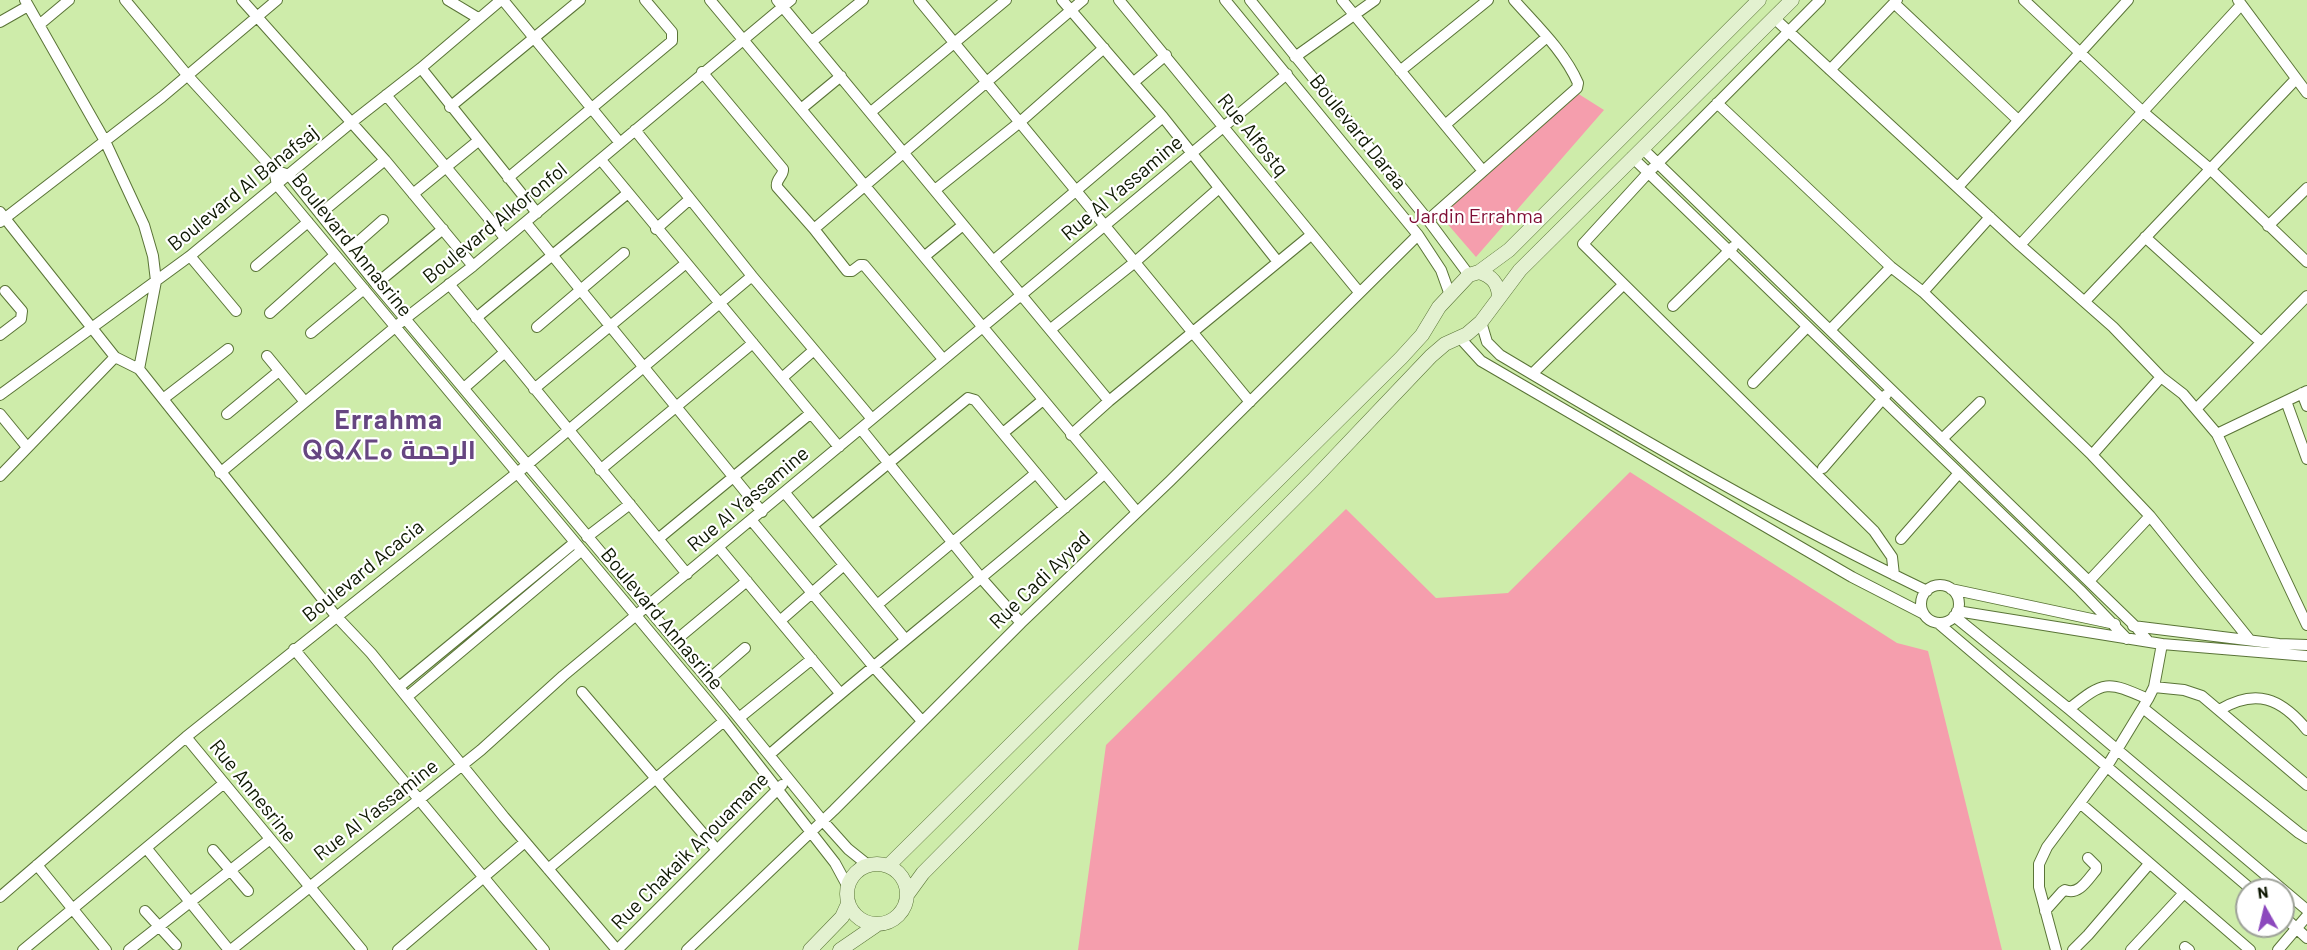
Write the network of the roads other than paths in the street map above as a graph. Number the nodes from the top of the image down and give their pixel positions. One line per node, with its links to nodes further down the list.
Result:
1 (69, 0): 37 (street)
2 (125, 0): 53 (street)
3 (242, 0): 33 (street)
4 (277, 0): 33 (street)
5 (448, 0): 34 (street)
6 (502, 0): 34 (street, Boulevard Al Banafsaj); 40 (street)
7 (580, 0): 40 (street)
8 (710, 0): 41 (street)
9 (863, 0): 42 (street)
10 (919, 0): 43 (street)
11 (1006, 0): 43 (street)
12 (1062, 0): 31 (street)
13 (1083, 0): 31 (street)
14 (1119, 0): 46 (street, Rue Alfostq)
15 (1225, 0): 52 (street, Boulevard Daraa)
16 (1250, 0): 47 (street, Boulevard Daraa)
17 (1342, 0): 32 (street)
18 (1376, 0): 32 (street)
19 (1488, 0): 49 (street)
20 (1514, 0): 39 (street)
21 (1759, 0): 134 (main road)
22 (1792, 0): 35 (main road)
23 (1820, 0): 38 (street)
24 (2024, 0): 45 (street)
25 (2128, 0): 45 (street)
26 (648, 1): 62 (street)
27 (1895, 1): 50 (street); 67 (street)
28 (784, 2): 41 (street, Boulevard Alkoronfol); 42 (street)
29 (2239, 2): 55 (street); 64 (street)
30 (26, 3): 36 (street); 37 (street)
31 (1070, 10): 44 (street); 56 (street)
32 (1355, 15): 47 (street); 49 (street)
33 (255, 17): 53 (street); 68 (street)
34 (478, 18): 48 (street, Boulevard Al Banafsaj)
35 (1774, 18): 38 (street); 78 (main road)
36 (0, 22)
37 (39, 25): 73 (street)
38 (1788, 31): 50 (street); 60 (street)
39 (1547, 37): 70 (street); 85 (street)
40 (535, 38): 61 (street); 62 (street)
41 (744, 40): 51 (street, Boulevard Alkoronfol); 63 (street)
42 (812, 41): 54 (street)
43 (955, 43): 56 (street); 65 (street)
44 (1104, 48): 57 (street); 69 (street)
45 (2079, 52): 64 (street); 67 (street)
46 (1166, 55): 57 (street); 71 (street, Rue Alfostq)
47 (1295, 57): 104 (street, Boulevard Daraa)
48 (421, 68): 59 (street, Boulevard Al Banafsaj); 61 (street)
49 (1400, 70): 70 (street)
50 (1830, 70): 91 (street)
51 (702, 72): 72 (street, Boulevard Alkoronfol); 112 (street)
52 (1287, 74): 71 (street, Rue Al Yassamine); 114 (street, Boulevard Daraa)
53 (188, 76): 73 (street); 84 (street)
54 (841, 76): 63 (street); 65 (street)
55 (2296, 80): 58 (street); 83 (street)
56 (986, 82): 69 (street); 76 (street)
57 (1134, 82): 66 (street)
58 (2307, 93)
59 (386, 95): 68 (street, Boulevard Al Banafsaj); 82 (street)
60 (1717, 103): 81 (street); 133 (street)
61 (450, 107): 74 (street)
62 (591, 108): 75 (street); 88 (street)
63 (801, 109): 90 (street)
64 (2142, 111): 83 (street); 118 (street)
65 (871, 112): 76 (street)
66 (1163, 117): 77 (street); 95 (street)
67 (2018, 120): 91 (street)
68 (352, 122): 79 (street); 87 (street, Boulevard Al Banafsaj)
69 (1020, 122): 93 (street); 95 (street)
70 (1445, 125): 85 (street)
71 (1224, 127): 77 (street, Rue Al Yassamine); 113 (street, Rue Alfostq)
72 (635, 130): 75 (street, Boulevard Alkoronfol); 98 (street)
73 (105, 141): 102 (street); 136 (street)
74 (478, 141): 82 (street); 88 (street)
75 (620, 143): 80 (street, Boulevard Alkoronfol)
76 (904, 153): 90 (street); 93 (street)
77 (1191, 153): 94 (street); 108 (street, Rue Al Yassamine)
78 (1637, 153): 81 (street); 86 (street); 147 (main road)
79 (385, 160): 97 (street); 100 (street)
80 (601, 160): 96 (street); 99 (street, Boulevard Alkoronfol)
81 (1657, 164): 86 (street); 117 (street)
82 (445, 168): 97 (street); 116 (street)
83 (2209, 168): 109 (street); 115 (street)
84 (274, 170): 87 (street, Boulevard Annasrine); 89 (street, Boulevard Annasrine)
85 (1483, 171): 104 (street)
86 (1648, 173): 120 (street); 139 (street)
87 (289, 175): 89 (street, Boulevard Al Banafsaj); 100 (street, Boulevard Annasrine)
88 (508, 178): 99 (street)
89 (277, 185): 105 (street, Boulevard Annasrine); 124 (street, Boulevard Al Banafsaj)
90 (866, 186): 112 (street); 125 (street)
91 (1958, 187): 101 (street)
92 (2307, 188): 109 (street)
93 (935, 189): 107 (street)
94 (1218, 189): 127 (street); 128 (street)
95 (1076, 190): 108 (street); 126 (street)
96 (628, 193): 110 (street); 123 (street)
97 (413, 194): 111 (street)
98 (690, 199): 110 (street); 135 (street)
99 (537, 213): 106 (street, Boulevard Alkoronfol)
100 (320, 214): 119 (street, Boulevard Annasrine)
101 (1990, 217): 118 (street); 144 (street)
102 (2, 218): 159 (street)
103 (383, 220): 119 (street)
104 (1428, 220): 134 (street, Boulevard Daraa)
105 (308, 222): 122 (street, Boulevard Annasrine); 131 (street)
106 (525, 223): 116 (street, Boulevard Alkoronfol); 123 (street)
107 (963, 225): 125 (street); 126 (street)
108 (1105, 226): 127 (street); 145 (street, Rue Al Yassamine)
109 (2268, 226): 129 (street)
110 (656, 228): 130 (street)
111 (443, 229): 132 (street); 137 (street)
112 (814, 229): 178 (street)
113 (1311, 235): 128 (street); 143 (street, Rue Alfostq)
114 (1418, 235): 143 (street, Rue Cadi Ayyad); 146 (street, Boulevard Daraa)
115 (2145, 237): 149 (street); 170 (street)
116 (505, 238): 132 (street, Boulevard Alkoronfol)
117 (1737, 243): 120 (street); 165 (street)
118 (2020, 245): 149 (street)
119 (349, 250): 137 (street, Boulevard Annasrine)
120 (1729, 252): 151 (street); 163 (street)
121 (624, 253): 141 (street)
122 (335, 255): 140 (street, Boulevard Annasrine); 153 (street)
123 (553, 255): 141 (street); 155 (street)
124 (190, 256): 136 (street, Boulevard Al Banafsaj); 152 (street)
125 (925, 256): 158 (street)
126 (993, 261): 145 (street)
127 (1135, 262): 164 (street); 166 (street)
128 (1278, 262): 166 (street)
129 (2307, 262)
130 (685, 264): 150 (street); 162 (street)
131 (256, 266)
132 (473, 266): 138 (street, Boulevard Alkoronfol)
133 (1891, 267): 144 (street); 165 (street)
134 (1474, 274): 146 (main road); 147 (main road)
135 (752, 276): 150 (street, Boulevard Acacia); 174 (street)
136 (156, 281): 159 (street, Boulevard Al Banafsaj); 180 (street)
137 (376, 284): 154 (street, Boulevard Annasrine)
138 (449, 284): 154 (street, Boulevard Alkoronfol); 155 (street)
139 (1623, 285): 182 (street); 243 (street)
140 (364, 289): 160 (street, Boulevard Annasrine); 167 (street)
141 (581, 290): 161 (street); 162 (street)
142 (5, 291): 168 (street)
143 (1359, 292): 197 (street, Rue Cadi Ayyad)
144 (1923, 292): 214 (street)
145 (1021, 294): 158 (street, Rue Al Yassamine); 164 (street)
146 (1450, 295): 157 (main road)
147 (1499, 296): 156 (main road)
148 (2307, 296): 170 (street)
149 (2085, 301): 183 (street)
150 (721, 304): 171 (street); 179 (street, Boulevard Acacia)
151 (1673, 306)
152 (236, 310)
153 (270, 313)
154 (406, 318): 160 (street, Boulevard Alkoronfol); 186 (street, Boulevard Annasrine)
155 (476, 318): 175 (street)
156 (1481, 322): 169 (main road); 182 (street)
157 (1429, 324): 172 (main road); 311 (main road)
158 (982, 326): 178 (street, Rue Al Yassamine); 193 (street)
159 (90, 327): 177 (street); 190 (street, Boulevard Al Banafsaj)
160 (395, 327): 196 (street, Boulevard Alkoronfol); 220 (street, Boulevard Annasrine)
161 (537, 327)
162 (611, 327): 179 (street); 187 (street)
163 (1807, 327): 185 (street); 192 (street)
164 (1051, 329): 194 (street)
165 (1830, 330): 188 (street)
166 (1193, 332): 194 (street); 197 (street)
167 (311, 333)
168 (0, 336)
169 (1460, 338): 172 (main road); 252 (street)
170 (2261, 342): 201 (street)
171 (753, 343): 184 (street); 200 (street)
172 (1445, 344): 320 (main road)
173 (228, 349): 191 (street)
174 (814, 350): 184 (street); 205 (street)
175 (505, 352): 186 (street); 187 (street)
176 (267, 356): 181 (street)
177 (115, 357): 180 (street); 212 (street)
178 (943, 360): 205 (street, Rue Al Yassamine)
179 (644, 368): 200 (street); 207 (street, Boulevard Acacia)
180 (139, 369): 191 (street)
181 (279, 371): 196 (street); 203 (street)
182 (1532, 374): 243 (street)
183 (2161, 377): 201 (street); 214 (street)
184 (782, 378): 204 (street)
185 (1753, 383)
186 (464, 388): 217 (street, Boulevard Annasrine)
187 (534, 389): 207 (street)
188 (1892, 389): 192 (street); 211 (street)
189 (2305, 392): 195 (street); 199 (street)
190 (0, 395)
191 (163, 399): 221 (street)
192 (1881, 399): 218 (street); 223 (street)
193 (1042, 400): 208 (street); 210 (street)
194 (1109, 401): 210 (street)
195 (2286, 401): 209 (street); 215 (street)
196 (305, 402): 221 (street, Boulevard Alkoronfol)
197 (1250, 402): 231 (street, Rue Cadi Ayyad)
198 (1980, 402): 211 (street)
199 (2307, 406)
200 (675, 407): 219 (street); 226 (street)
201 (2196, 409): 209 (street)
202 (0, 414): 212 (street)
203 (227, 414)
204 (811, 414): 213 (street); 226 (street)
205 (872, 420): 206 (street, Rue Al Yassamine)
206 (861, 429): 213 (street, Rue Al Yassamine); 216 (street)
207 (567, 431): 217 (street, Boulevard Acacia); 219 (street)
208 (1003, 434): 216 (street); 222 (street)
209 (2217, 434): 260 (street)
210 (1071, 435): 224 (street)
211 (1942, 438): 246 (street)
212 (27, 447): 225 (street)
213 (838, 447): 227 (street, Rue Al Yassamine)
214 (2092, 455): 232 (street)
215 (2307, 459)
216 (889, 464): 234 (street); 238 (street)
217 (527, 465): 220 (street, Boulevard Acacia); 235 (street, Boulevard Annasrine)
218 (1823, 468)
219 (600, 470): 228 (street)
220 (516, 472): 239 (street, Boulevard Annasrine); 254 (street, Boulevard Acacia)
221 (220, 473): 254 (street)
222 (1036, 473): 229 (street); 238 (street)
223 (1959, 473): 237 (street); 259 (street)
224 (1104, 474): 229 (street); 231 (street)
225 (0, 476)
226 (733, 477): 230 (street); 236 (street)
227 (785, 493): 230 (street, Rue Al Yassamine); 234 (street)
228 (630, 504): 235 (street); 236 (street)
229 (1065, 508): 244 (street)
230 (762, 512): 233 (street, Rue Al Yassamine)
231 (1137, 512): 257 (street, Rue Cadi Ayyad)
232 (2150, 516): 246 (street); 264 (street)
233 (752, 520): 240 (street, Rue Al Yassamine); 249 (street)
234 (812, 526): 241 (street)
235 (587, 537): 251 (street, Boulevard Annasrine)
236 (658, 539): 242 (street)
237 (1900, 539)
238 (952, 543): 244 (street); 250 (street)
239 (577, 547): 255 (street, Boulevard Annasrine); 275 (street); 279 (street)
240 (719, 548): 242 (street, Rue Al Yassamine); 245 (street)
241 (844, 565): 249 (street); 250 (street)
242 (687, 574): 251 (street, Rue Al Yassamine)
243 (1894, 575): 248 (street)
244 (982, 579): 257 (street); 262 (street)
245 (747, 580): 256 (street); 265 (street)
246 (2089, 581): 261 (street)
247 (1951, 589): 248 (street); 253 (street); 259 (street)
248 (1927, 591): 252 (street)
249 (812, 593): 256 (street); 273 (street)
250 (877, 605): 262 (street)
251 (646, 608): 255 (street, Rue Al Yassamine); 265 (street, Boulevard Annasrine)
252 (1924, 614): 258 (street)
253 (1956, 614): 258 (street); 263 (street); 281 (street)
254 (336, 616): 270 (street, Boulevard Acacia); 275 (street)
255 (636, 616): 284 (street, Boulevard Annasrine); 290 (street, Rue Al Yassamine)
256 (781, 620): 272 (street)
257 (1021, 623): 285 (street, Rue Cadi Ayyad)
258 (1938, 623): 291 (street)
259 (2114, 624): 261 (street); 263 (street)
260 (2307, 625)
261 (2136, 627): 264 (street); 266 (street)
262 (905, 639): 273 (street)
263 (2127, 639): 266 (street)
264 (2249, 639): 268 (street)
265 (675, 641): 274 (street, Boulevard Annasrine)
266 (2148, 641): 267 (street)
267 (2162, 645): 271 (street); 276 (street)
268 (2307, 645)
269 (746, 648): 274 (street)
270 (294, 650): 287 (street, Boulevard Acacia); 297 (street)
271 (2307, 656)
272 (812, 658): 278 (street); 283 (street)
273 (873, 666): 278 (street); 285 (street)
274 (708, 680): 283 (street, Boulevard Annasrine)
275 (399, 687): 279 (street)
276 (2154, 687): 280 (street); 282 (street)
277 (582, 692): 293 (street)
278 (840, 693): 289 (street)
279 (407, 697): 290 (street)
280 (2146, 704): 281 (street); 288 (street); 301 (street)
281 (2070, 709): 288 (street)
282 (2219, 710): 286 (street); 295 (street)
283 (739, 718): 289 (street, Boulevard Annasrine)
284 (724, 721): 293 (street); 296 (street, Boulevard Annasrine)
285 (922, 721): 299 (street, Rue Cadi Ayyad)
286 (2307, 730)
287 (186, 737): 294 (street, Rue Annesrine); 309 (street, Boulevard Acacia)
288 (2117, 750): 291 (street); 325 (street)
289 (769, 755): 292 (street, Boulevard Annasrine)
290 (462, 765): 297 (street, Rue Al Yassamine); 303 (street)
291 (2106, 768): 298 (street); 315 (street)
292 (788, 778): 296 (street, Rue Chakaik Anouamane); 299 (street, Boulevard Annasrine)
293 (656, 779): 306 (street); 312 (street)
294 (223, 784): 302 (street, Rue Annesrine); 304 (street)
295 (2307, 785)
296 (777, 790): 300 (street, Boulevard Annasrine); 306 (street, Rue Chakaik Anouamane)
297 (417, 799): 314 (street); 316 (street, Rue Al Yassamine)
298 (2080, 803): 308 (street); 327 (street)
299 (822, 820): 300 (street, Rue Cadi Ayyad); 310 (street, Boulevard Annasrine)
300 (809, 831): 317 (street, Boulevard Annasrine); 342 (street, Rue Cadi Ayyad)
301 (2307, 837)
302 (270, 840): 313 (street); 316 (street, Rue Annesrine)
303 (525, 842): 312 (street); 314 (street)
304 (147, 849): 322 (street); 324 (street)
305 (213, 850): 313 (street)
306 (717, 850): 341 (street, Rue Chakaik Anouamane)
307 (2088, 858): 327 (street)
308 (2149, 864): 319 (street); 346 (street)
309 (37, 865): 321 (street, Boulevard Acacia); 324 (street)
310 (868, 865): 311 (main road); 317 (main road)
311 (888, 866): 320 (main road)
312 (548, 869): 341 (street)
313 (231, 870): 318 (street); 322 (street)
314 (484, 878): 339 (street); 340 (street)
315 (2238, 878)
316 (308, 887): 337 (street, Rue Al Yassamine); 338 (street, Rue Annesrine)
317 (848, 887): 323 (main road)
318 (248, 891)
319 (2184, 893): 347 (street); 348 (street)
320 (907, 895): 329 (main road)
321 (0, 897)
322 (190, 901): 330 (street); 337 (street)
323 (848, 903): 329 (main road); 343 (main road)
324 (73, 908): 334 (street); 335 (street)
325 (2307, 910)
326 (146, 911): 330 (street)
327 (2045, 911): 345 (street)
328 (2307, 916): 331 (street)
329 (878, 924): 344 (main road)
330 (158, 926): 333 (street); 336 (street)
331 (2297, 927): 332 (street); 349 (street)
332 (2307, 938)
333 (176, 945)
334 (23, 950)
335 (106, 950)
336 (129, 950)
337 (233, 950)
338 (362, 950)
339 (398, 950)
340 (544, 950)
341 (617, 950)
342 (687, 950)
343 (810, 950)
344 (840, 950)
345 (2056, 950)
346 (2073, 950)
347 (2131, 950)
348 (2250, 950)
349 (2278, 950)

